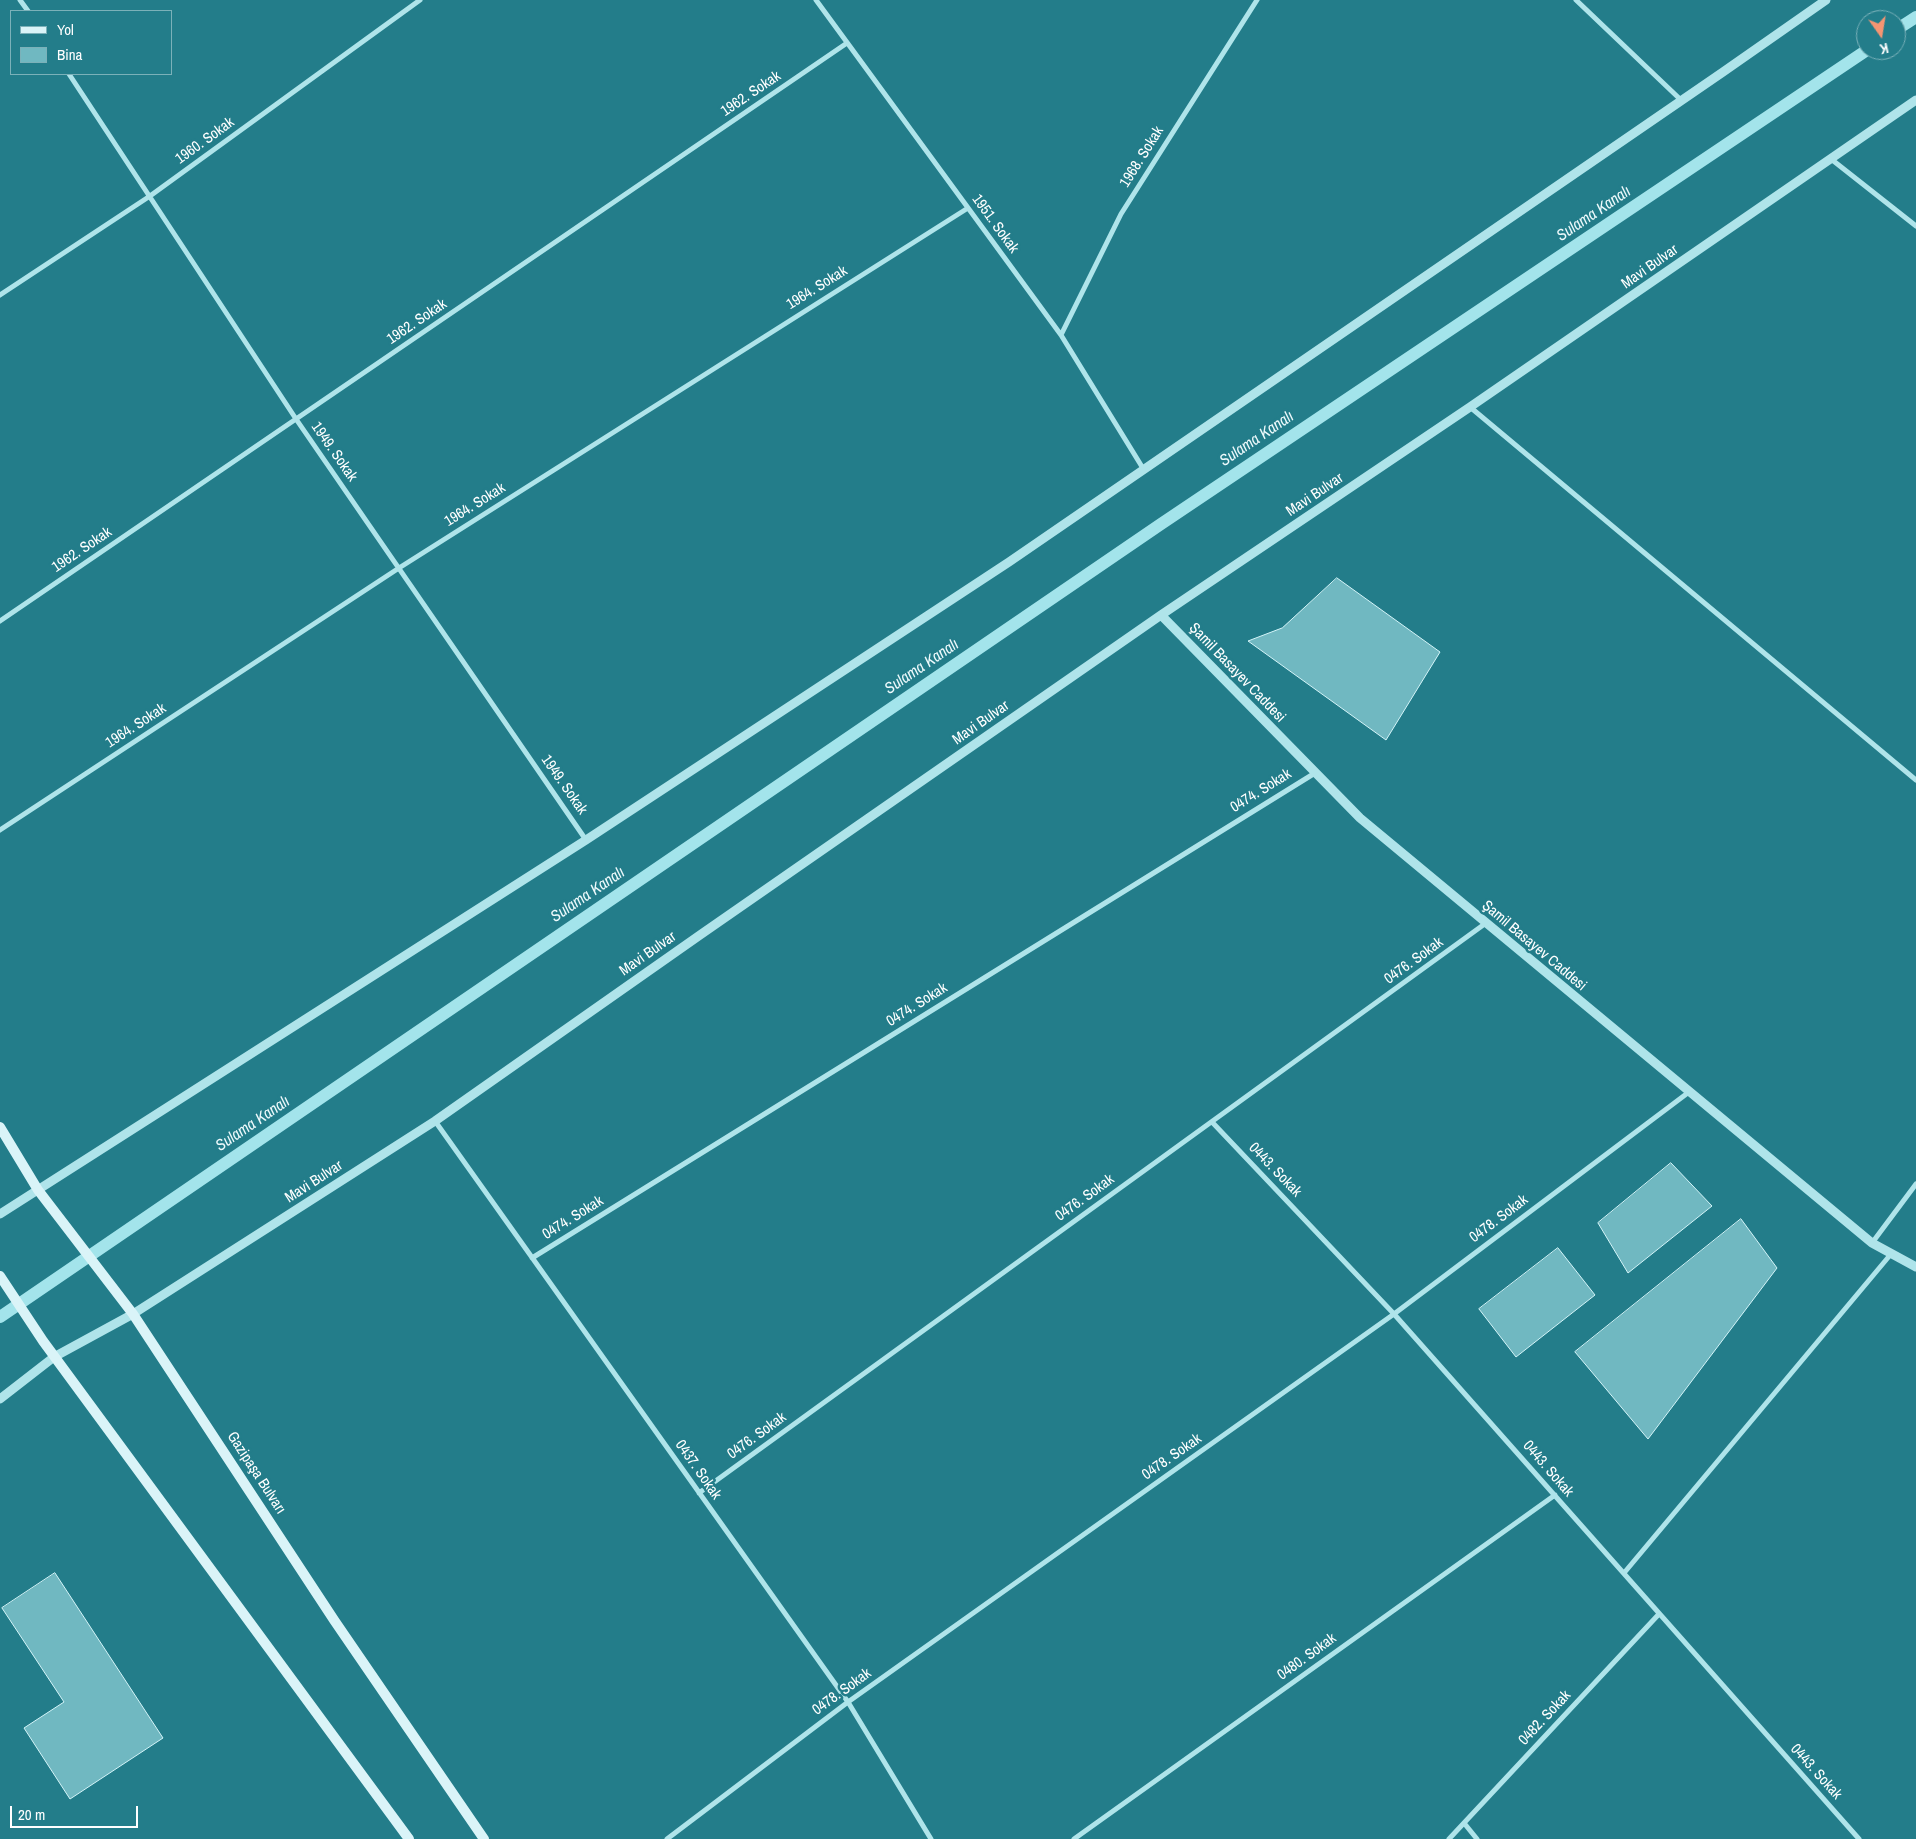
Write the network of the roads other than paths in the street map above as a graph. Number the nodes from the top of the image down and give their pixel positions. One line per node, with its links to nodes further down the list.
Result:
1 (420, 0): 11 (street, 1960. Sokak)
2 (816, 0): 6 (street, 1951. Sokak)
3 (1257, 0): 15 (street, 1968. Sokak)
4 (1576, 0): 9 (street)
5 (1826, 0): 9 (street)
6 (847, 43): 12 (street, 1951. Sokak); 17 (street, 1962. Sokak)
7 (70, 75): 11 (street, 1949. Sokak)
8 (1916, 100): 10 (street, Mavi Bulvar)
9 (1682, 101): 18 (street)
10 (1831, 159): 13 (street); 16 (street, Mavi Bulvar)
11 (150, 196): 14 (street, 1960. Sokak); 17 (street, 1949. Sokak)
12 (968, 208): 15 (street, 1951. Sokak); 19 (street, 1964. Sokak)
13 (1916, 226)
14 (0, 295)
15 (1061, 335): 18 (street, 1951. Sokak)
16 (1470, 407): 20 (street, Mavi Bulvar); 23 (street)
17 (296, 419): 19 (street, 1949. Sokak); 21 (street, 1962. Sokak)
18 (1144, 470): 25 (street)
19 (399, 568): 24 (street, 1964. Sokak); 25 (street, 1949. Sokak)
20 (1161, 615): 22 (street, Şamil Basayev Caddesi); 28 (street, Mavi Bulvar)
21 (0, 621)
22 (1315, 773): 26 (street, Şamil Basayev Caddesi); 36 (street, 0474. Sokak)
23 (1916, 780)
24 (0, 830)
25 (586, 840): 32 (street)
26 (1486, 923): 27 (street, Şamil Basayev Caddesi); 29 (street, 0476. Sokak)
27 (1689, 1092): 34 (street, Şamil Basayev Caddesi); 40 (street, 0478. Sokak)
28 (435, 1121): 36 (street, 0437. Sokak); 39 (street, Mavi Bulvar)
29 (1212, 1122): 40 (street, 0443. Sokak); 43 (street, 0476. Sokak)
30 (0, 1127): 32 (main road, Gazipaşa Bulvarı)
31 (1916, 1184): 34 (street)
32 (38, 1190): 33 (street); 39 (main road, Gazipaşa Bulvarı)
33 (0, 1214)
34 (1872, 1243): 35 (street, Şamil Basayev Caddesi)
35 (1891, 1254): 37 (street, Şamil Basayev Caddesi); 45 (street)
36 (532, 1258): 43 (street, 0437. Sokak)
37 (1916, 1267)
38 (0, 1276): 41 (main road)
39 (133, 1314): 41 (street, Mavi Bulvar); 50 (main road, Gazipaşa Bulvarı)
40 (1394, 1314): 44 (street, 0443. Sokak); 47 (street, 0478. Sokak)
41 (54, 1357): 42 (street, Mavi Bulvar); 49 (main road)
42 (0, 1399)
43 (699, 1493): 47 (street, 0437. Sokak)
44 (1555, 1495): 45 (street, 0443. Sokak); 53 (street, 0480. Sokak)
45 (1624, 1573): 46 (street, 0443. Sokak)
46 (1660, 1614): 48 (street, 0482. Sokak); 56 (street, 0443. Sokak)
47 (848, 1702): 51 (street, 0478. Sokak); 52 (street, 0437. Sokak)
48 (1464, 1823): 54 (street, 0482. Sokak); 55 (street)
49 (409, 1839)
50 (484, 1839)
51 (667, 1839)
52 (931, 1839)
53 (1074, 1839)
54 (1449, 1839)
55 (1477, 1839)
56 (1859, 1839)

